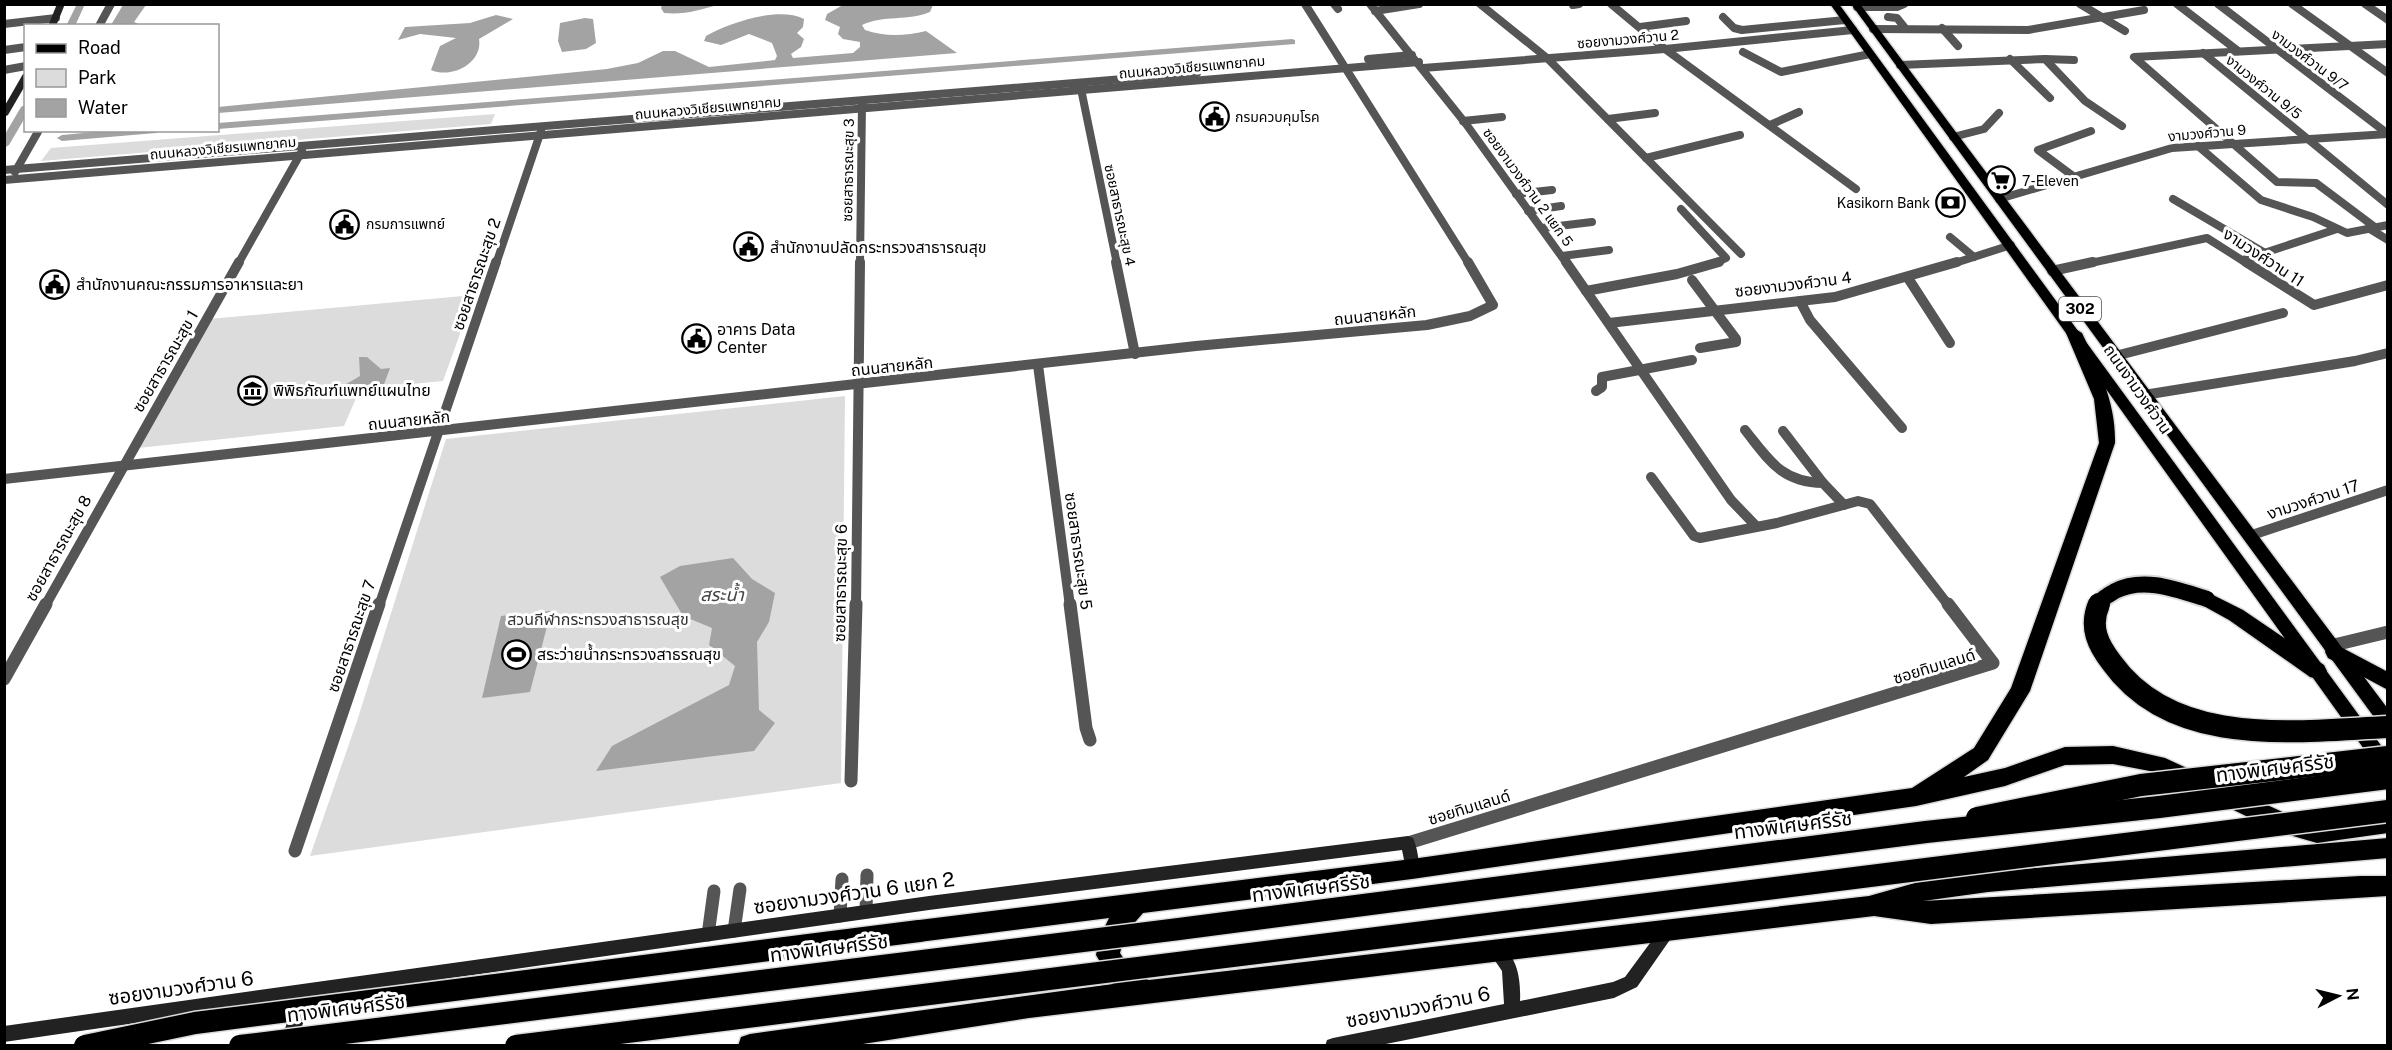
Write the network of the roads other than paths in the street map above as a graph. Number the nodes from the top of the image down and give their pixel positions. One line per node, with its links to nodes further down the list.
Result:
1 (61, 4): 23 (street)
2 (111, 4): 25 (street)
3 (1305, 4): 50 (street)
4 (1419, 4): 15 (street)
5 (1480, 4): 45 (street)
6 (1611, 4): 27 (street)
7 (1834, 4): 26 (main road, ถนนงามวงศ์วาน / 302)
8 (1904, 4): 14 (street)
9 (2080, 4): 20 (street)
10 (2177, 4): 39 (street)
11 (2218, 4): 37 (street, งามวงศ์วาน 9/7)
12 (2292, 4): 34 (street)
13 (2365, 4): 21 (street)
14 (1856, 6): 28 (main road, ถนนงามวงศ์วาน / 302)
15 (1372, 8): 42 (street)
16 (2144, 10): 20 (street)
17 (1723, 16): 26 (street)
18 (1888, 17): 29 (street)
19 (1938, 18): 30 (street)
20 (2102, 18): 30 (street); 31 (street)
21 (2388, 20)
22 (1686, 21): 27 (street)
23 (54, 22): 24 (street)
24 (4, 24)
25 (100, 24)
26 (1849, 25): 36 (street, ซอยงามวงศ์วาน 2); 43 (main road, ถนนงามวงศ์วาน / 302)
27 (1640, 27): 36 (street)
28 (1873, 28): 29 (street); 52 (main road, ถนนงามวงศ์วาน / 302)
29 (1905, 28): 30 (street)
30 (1944, 28): 33 (street)
31 (2125, 31)
32 (2388, 44): 34 (street)
33 (1958, 46)
34 (2349, 46): 37 (street); 55 (street)
35 (24, 47): 38 (street)
36 (1665, 49): 45 (street, ซอยงามวงศ์วาน 2); 67 (street)
37 (2277, 49): 39 (street); 46 (street, งามวงศ์วาน 9/7)
38 (4, 50)
39 (2238, 51): 41 (street)
40 (1743, 52): 43 (street)
41 (2203, 53): 75 (street, งามวงศ์วาน 9/5); 76 (street)
42 (1412, 54): 50 (street, ถนนหลวงวิเชียรแพทยาคม); 51 (street)
43 (1870, 54): 101 (main road, ถนนงามวงศ์วาน / 302)
44 (2310, 57): 46 (street)
45 (1546, 58): 51 (street, ซอยงามวงศ์วาน 2); 65 (street)
46 (2289, 58): 72 (street, งามวงศ์วาน 9/7)
47 (2010, 59): 48 (street); 52 (street); 58 (street)
48 (2046, 59): 49 (street); 68 (street)
49 (2074, 60)
50 (1341, 65): 51 (street, ถนนหลวงวิเชียรแพทยาคม); 57 (street, ถนนหลวงวิเชียรแพทยาคม); 120 (street, ถนนสายหลัก)
51 (1421, 65): 66 (street, ซอยงามวงศ์วาน 2 แยก 5)
52 (1900, 65): 74 (main road, ถนนงามวงศ์วาน / 302)
53 (24, 66): 54 (street)
54 (4, 69)
55 (2388, 74)
56 (24, 80): 63 (street)
57 (1080, 86): 59 (street, ถนนหลวงวิเชียรแพทยาคม); 120 (street, ซอยสาธารณะสุข 4)
58 (2050, 98)
59 (862, 104): 69 (street, ถนนหลวงวิเชียรแพทยาคม); 126 (street, ซอยสาธารณะสุข 3)
60 (1799, 112): 67 (street)
61 (1655, 113): 65 (street)
62 (1999, 113): 74 (street)
63 (4, 115)
64 (1502, 117): 66 (street)
65 (1608, 119): 80 (street)
66 (1463, 121): 87 (street, ซอยงามวงศ์วาน 2 แยก 5)
67 (1770, 125): 85 (street)
68 (2122, 126)
69 (542, 130): 77 (street, ถนนหลวงวิเชียรแพทยาคม); 79 (street, ถนนหลวงวิเชียรแพทยาคม); 132 (street, ซอยสาธารณะสุข 2)
70 (2091, 131): 83 (street)
71 (38, 132): 81 (street, ถนนหลวงวิเชียรแพทยาคม)
72 (2388, 134): 75 (street, งามวงศ์วาน 9)
73 (1740, 135): 80 (street)
74 (1953, 137): 88 (main road, ถนนงามวงศ์วาน / 302)
75 (2311, 139): 76 (street, งามวงศ์วาน 9); 90 (street, งามวงศ์วาน 9/5)
76 (2231, 143): 78 (street, งามวงศ์วาน 9); 97 (street)
77 (305, 146): 79 (street, ซอยสาธารณะสุข 1); 81 (street, ถนนหลวงวิเชียรแพทยาคม)
78 (2198, 146): 83 (street, งามวงศ์วาน 9); 98 (street)
79 (299, 156): 84 (street, ถนนหลวงวิเชียรแพทยาคม); 133 (street, ซอยสาธารณะสุข 1)
80 (1646, 158): 104 (street)
81 (17, 169): 82 (street); 84 (street, ถนนหลวงวิเชียรแพทยาคม)
82 (4, 170)
83 (2073, 176): 88 (street, งามวงศ์วาน 9)
84 (8, 180)
85 (1856, 189)
86 (1552, 190): 87 (street)
87 (1516, 194): 93 (street, ซอยงามวงศ์วาน 2 แยก 5)
88 (1999, 199): 108 (main road, ถนนงามวงศ์วาน / 302)
89 (2173, 199): 103 (street)
90 (2388, 205)
91 (1561, 206): 93 (street)
92 (1681, 209): 112 (street)
93 (1528, 211): 96 (street, ซอยงามวงศ์วาน 2 แยก 5)
94 (1592, 222): 96 (street)
95 (2388, 225): 97 (street)
96 (1542, 228): 105 (street, ซอยงามวงศ์วาน 2 แยก 5)
97 (2373, 228): 98 (street); 100 (street)
98 (2337, 229): 103 (street)
99 (1950, 237): 106 (street)
100 (2388, 240)
101 (2011, 245): 106 (street, ซอยงามวงศ์วาน 4); 117 (main road, ถนนงามวงศ์วาน / 302)
102 (1609, 250): 105 (street)
103 (2265, 253): 107 (street)
104 (1741, 254)
105 (1562, 256): 112 (street, ซอยงามวงศ์วาน 2 แยก 5)
106 (1974, 257): 109 (street, ซอยงามวงศ์วาน 4)
107 (2243, 260): 108 (street, งามวงศ์วาน 11); 111 (street, งามวงศ์วาน 11)
108 (2052, 271): 122 (main road, ถนนงามวงศ์วาน / 302)
109 (1908, 278): 113 (street, ซอยงามวงศ์วาน 4); 118 (street)
110 (1692, 280): 114 (street)
111 (2388, 285)
112 (1586, 291): 116 (street, ซอยงามวงศ์วาน 2 แยก 5)
113 (1800, 301): 114 (street, ซอยงามวงศ์วาน 4); 129 (street)
114 (1713, 310): 116 (street, ซอยงามวงศ์วาน 4); 119 (street)
115 (2283, 313): 122 (street)
116 (1609, 323): 125 (street)
117 (2074, 333): 143 (main road, ถนนงามวงศ์วาน / 302); 152 (highway)
118 (1950, 342)
119 (1700, 348)
120 (1135, 354): 124 (street, ถนนสายหลัก)
121 (2386, 355): 128 (street)
122 (2115, 356): 128 (main road, ถนนงามวงศ์วาน / 302)
123 (1692, 360): 125 (street)
124 (1038, 365): 126 (street, ถนนสายหลัก); 147 (street, ซอยสาธารณะสุข 5)
125 (1639, 368): 127 (street); 139 (street)
126 (859, 384): 132 (street, ถนนสายหลัก); 151 (street, ซอยสาธารณะสุข 6)
127 (1596, 391)
128 (2144, 395): 140 (main road, ถนนงามวงศ์วาน / 302)
129 (1902, 428)
130 (1745, 430): 136 (street)
131 (1783, 431): 136 (street)
132 (437, 432): 133 (street, ถนนสายหลัก); 158 (street, ซอยสาธารณะสุข 7)
133 (123, 466): 135 (street, ถนนสายหลัก); 144 (street, ซอยสาธารณะสุข 8)
134 (1651, 477): 139 (street, ซอยทิมแลนด์)
135 (4, 479)
136 (1823, 483): 138 (street)
137 (2388, 490): 140 (street, งามวงศ์วาน 17)
138 (1844, 505): 139 (street, ซอยทิมแลนด์); 156 (street, ซอยทิมแลนด์)
139 (1756, 526)
140 (2249, 536): 142 (main road, ถนนงามวงศ์วาน / 302)
141 (2388, 632): 142 (street)
142 (2332, 649): 145 (highway); 146 (main road, ถนนงามวงศ์วาน / 302)
143 (2317, 671): 146 (highway, bridge); 149 (main road, ถนนงามวงศ์วาน / 302)
144 (4, 679)
145 (2388, 682)
146 (2385, 718)
147 (1090, 740)
148 (2388, 757): 155 (highway, bridge)
149 (2388, 768)
150 (2388, 778): 155 (highway, ทางพิเศษศรีรัช, bridge)
151 (851, 781)
152 (1916, 797): 154 (highway); 159 (highway)
153 (2388, 811): 180 (highway, bridge)
154 (2388, 823)
155 (1926, 832): 178 (highway, ทางพิเศษศรีรัช, bridge)
156 (1408, 843): 159 (street); 167 (street, ซอยงามวงศ์วาน 6 แยก 2)
157 (2388, 848): 166 (highway)
158 (296, 851)
159 (1412, 869): 165 (highway)
160 (867, 875): 167 (street)
161 (842, 879): 168 (street)
162 (2388, 886): 166 (highway)
163 (740, 889): 170 (street)
164 (714, 891): 171 (street)
165 (1137, 904): 174 (highway); 177 (highway, bridge)
166 (1869, 907): 169 (highway)
167 (866, 912): 168 (street, ซอยงามวงศ์วาน 6 แยก 2)
168 (840, 916): 170 (street, ซอยงามวงศ์วาน 6 แยก 2)
169 (1669, 928): 172 (highway); 175 (street, ซอยงามวงศ์วาน 6)
170 (734, 931): 171 (street, ซอยงามวงศ์วาน 6 แยก 2)
171 (708, 934): 173 (street, ซอยงามวงศ์วาน 6 แยก 2)
172 (1497, 952): 174 (highway); 175 (street)
173 (306, 991): 176 (street, ซอยงามวงศ์วาน 6); 179 (street)
174 (1148, 992): 181 (highway)
175 (1512, 1010): 182 (street, ซอยงามวงศ์วาน 6)
176 (4, 1034)
177 (85, 1046)
178 (240, 1046)
179 (287, 1046)
180 (516, 1046)
181 (750, 1046)
182 (1333, 1046)

